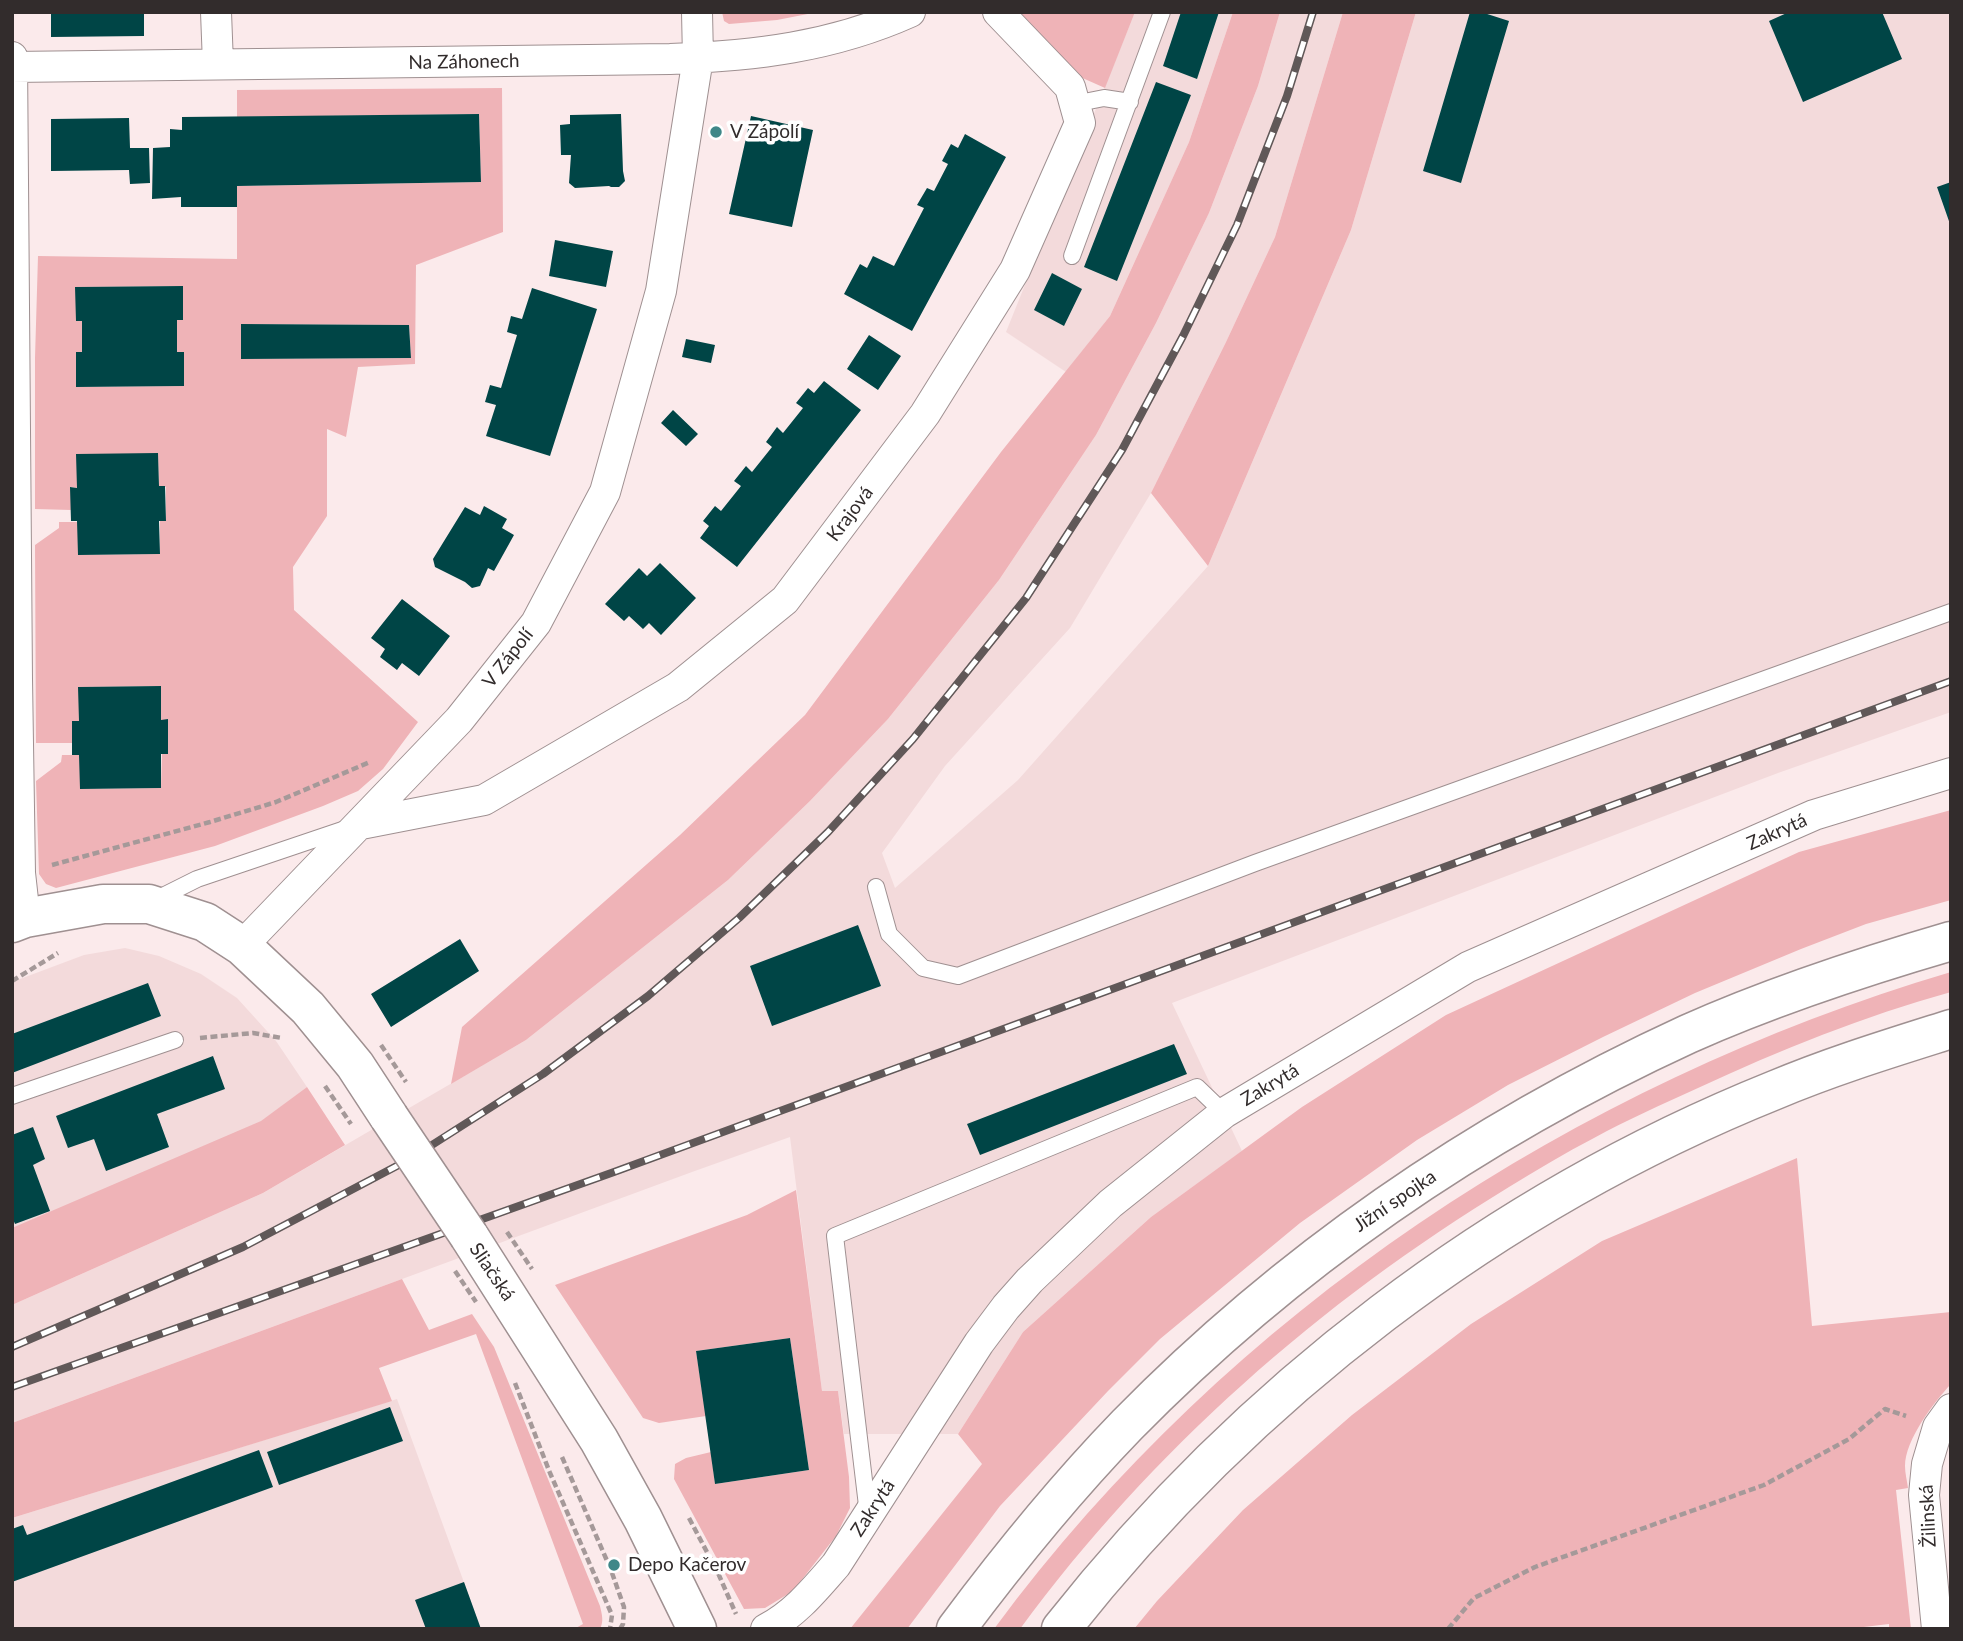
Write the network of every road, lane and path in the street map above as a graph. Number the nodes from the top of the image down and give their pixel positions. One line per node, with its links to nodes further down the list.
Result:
1 (216, 12): 8 (street)
2 (697, 12): 7 (street, V Zápolí)
3 (910, 12): 7 (street, Na Záhonech)
4 (998, 12): 11 (street, Krajová)
5 (1162, 12): 10 (lane)
6 (12, 57): 9 (street)
7 (698, 58): 8 (street, Na Záhonech); 18 (street, V Zápolí)
8 (218, 64): 9 (street, Na Záhonech)
9 (12, 67): 12 (street)
10 (1129, 102): 11 (lane); 13 (lane)
11 (1074, 104): 18 (street, Krajová)
12 (13, 225): 15 (street)
13 (1072, 256)
14 (1951, 612): 20 (lane)
15 (14, 679): 19 (street)
16 (375, 760): 19 (path)
17 (1951, 773): 33 (street, Zakrytá)
18 (361, 824): 21 (lane, V Zápolí); 24 (street, V Zápolí)
19 (20, 873): 22 (street)
20 (876, 887)
21 (149, 904): 22 (main road, Sliačská); 24 (main road, Sliačská)
22 (19, 921)
23 (1951, 941): 44 (main road, Jižní spojka)
24 (242, 946): 30 (main road, Sliačská)
25 (69, 949): 26 (path)
26 (12, 981)
27 (1951, 1029): 45 (main road)
28 (284, 1033): 29 (path)
29 (175, 1040): 32 (lane)
30 (340, 1075): 31 (path); 42 (main road, Sliačská, bridge)
31 (318, 1077)
32 (12, 1096)
33 (1224, 1113): 37 (street, Zakrytá); 37 (lane)
34 (512, 1377): 40 (path)
35 (1944, 1418): 46 (path); 47 (street, Žilinská)
36 (558, 1448): 41 (path)
37 (868, 1516): 43 (street, Zakrytá)
38 (718, 1573): 39 (path)
39 (738, 1618)
40 (610, 1629)
41 (620, 1629)
42 (697, 1629)
43 (766, 1629)
44 (956, 1629)
45 (1061, 1629)
46 (1448, 1629)
47 (1937, 1629)

